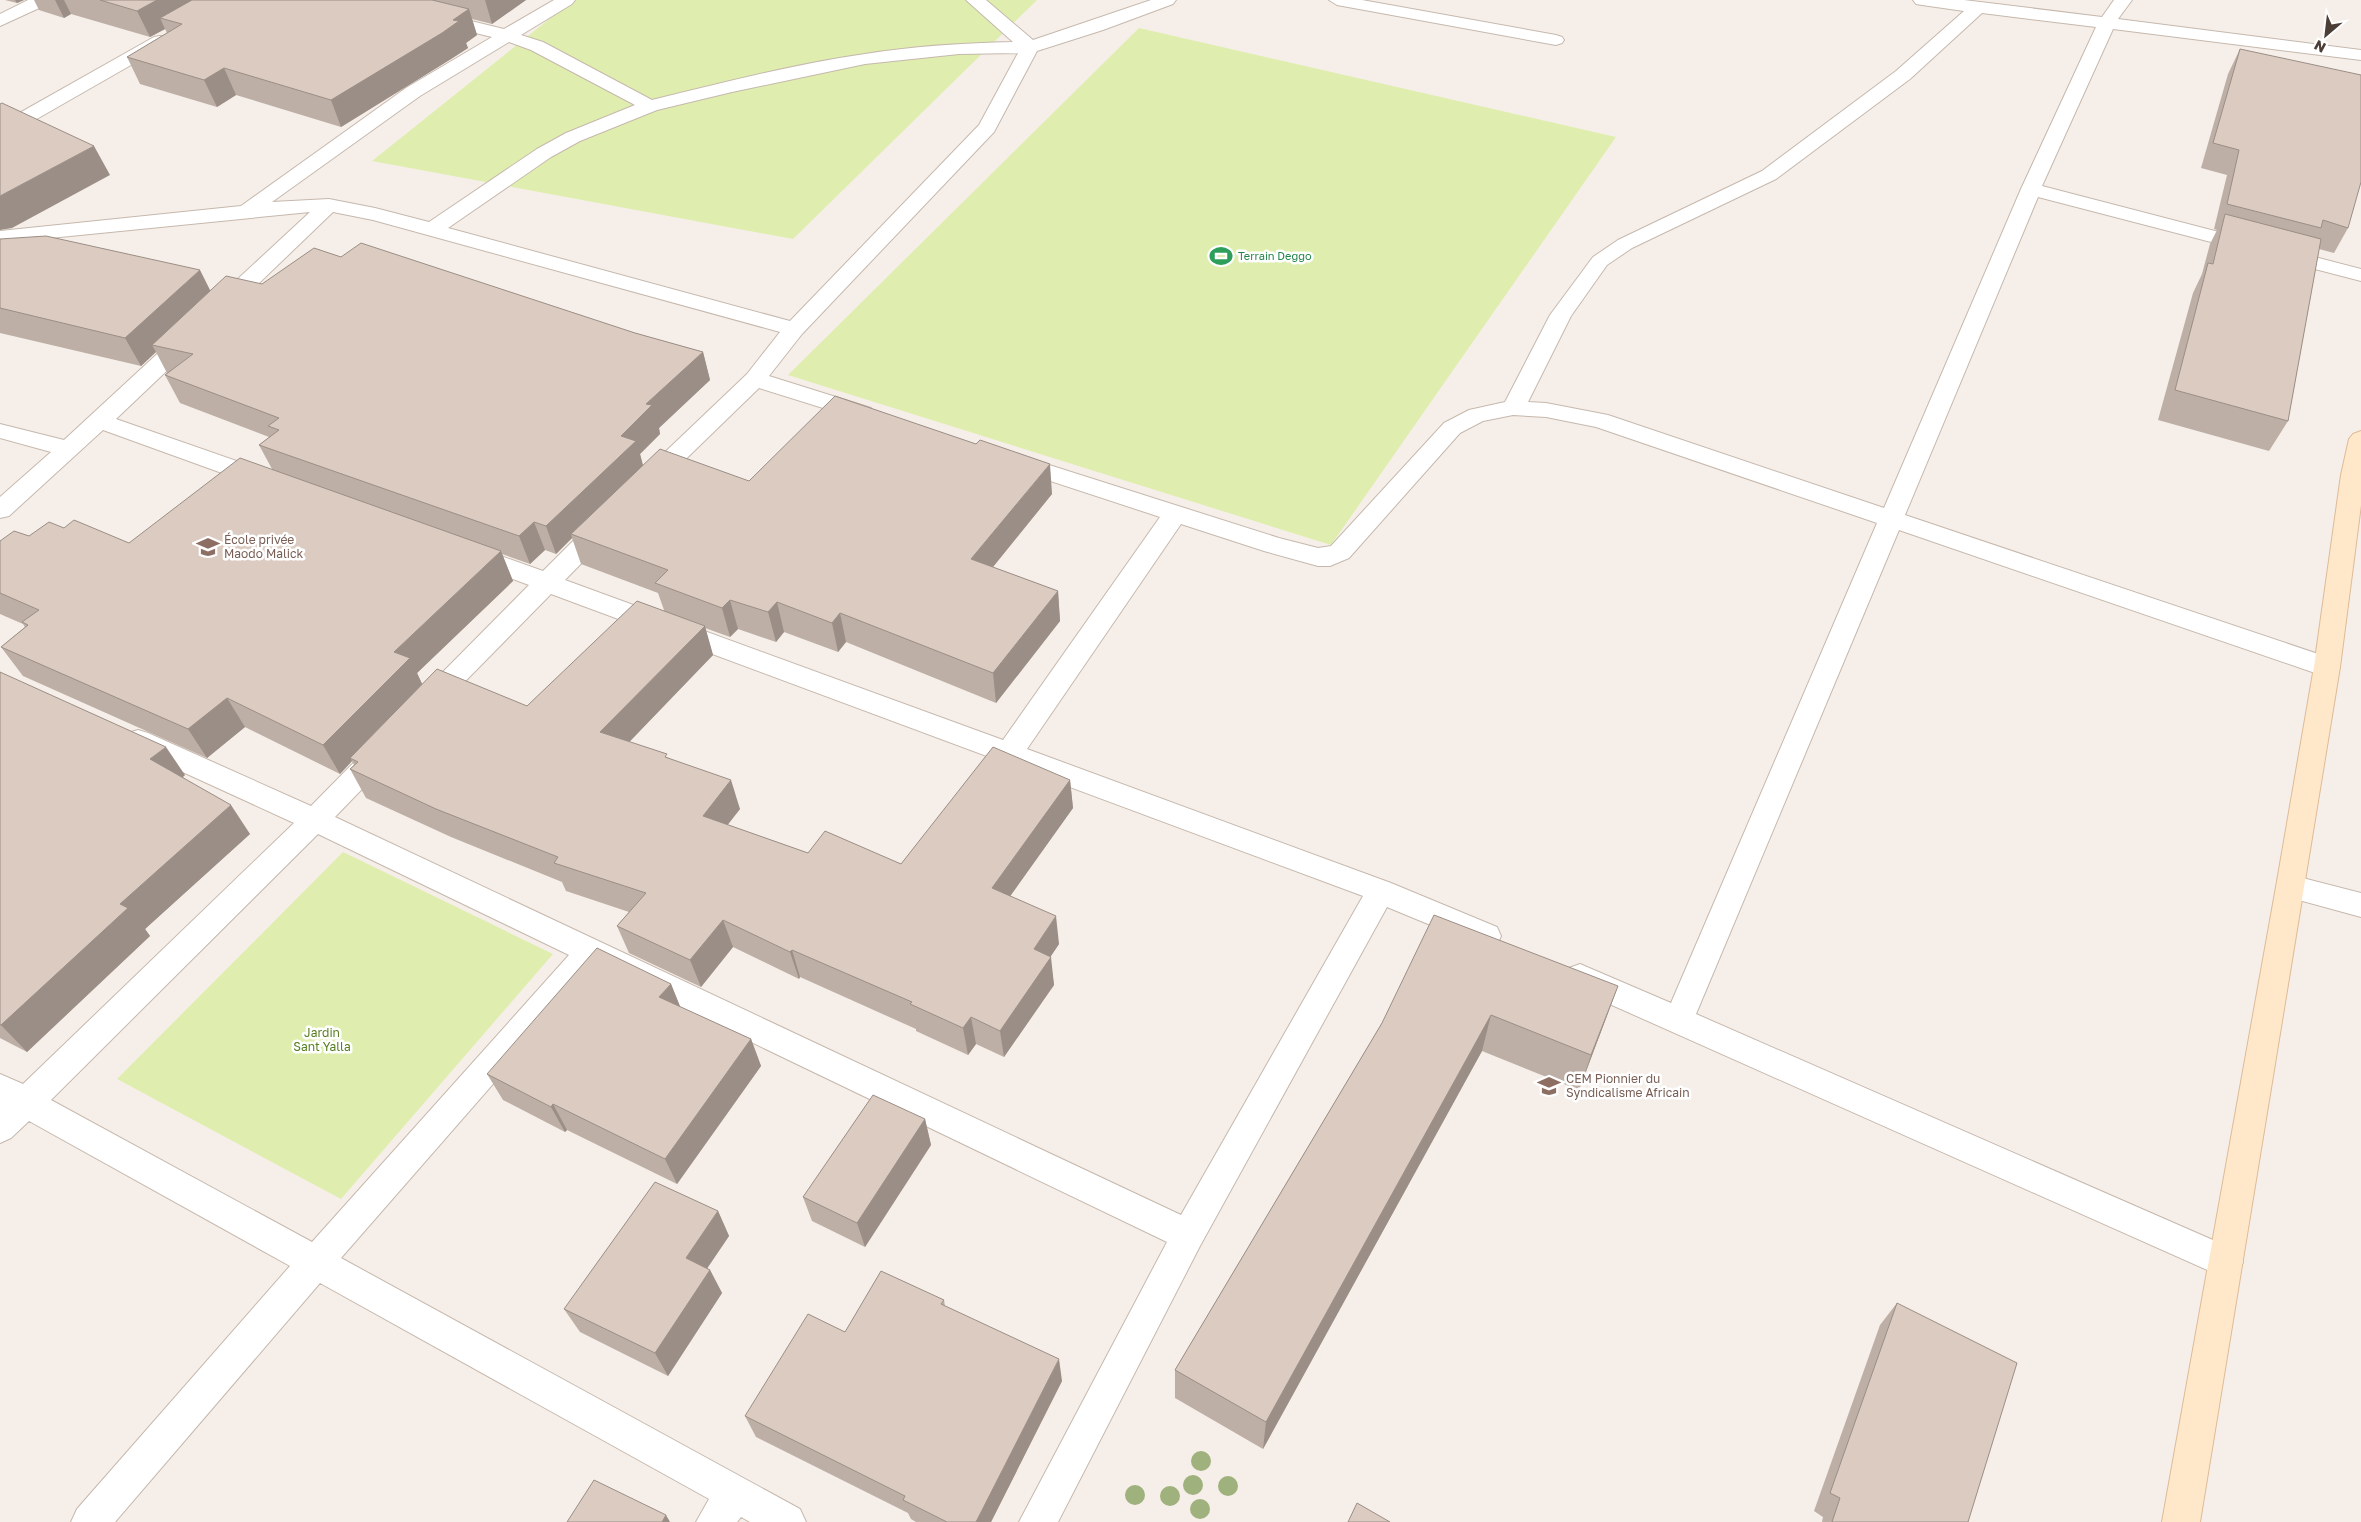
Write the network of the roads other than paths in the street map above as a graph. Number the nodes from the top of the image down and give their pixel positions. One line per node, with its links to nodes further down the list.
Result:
1 (42, 0): 10 (street)
2 (363, 0): 13 (street)
3 (566, 0): 13 (street)
4 (975, 0): 15 (street)
5 (1167, 0): 15 (street)
6 (1336, 0): 14 (lane)
7 (1922, 0): 9 (street)
8 (2123, 0): 11 (street)
9 (1977, 8): 11 (street); 27 (street)
10 (0, 21)
11 (2106, 24): 16 (street); 19 (street)
12 (172, 34): 18 (street)
13 (505, 35): 17 (street); 21 (street)
14 (1556, 40)
15 (1030, 47): 17 (street); 25 (street)
16 (2361, 55)
17 (650, 106): 22 (street)
18 (0, 132)
19 (2031, 190): 24 (street); 38 (street)
20 (328, 205): 21 (street); 22 (street); 29 (street)
21 (246, 211): 23 (street)
22 (431, 230): 25 (street)
23 (0, 237)
24 (2361, 275)
25 (794, 329): 26 (street)
26 (755, 379): 28 (street); 40 (street)
27 (1513, 408): 37 (street); 38 (street)
28 (886, 420)
29 (100, 421): 32 (street); 35 (street)
30 (0, 431): 32 (street)
31 (2361, 439): 34 (street)
32 (68, 449): 36 (street)
33 (998, 456): 37 (street)
34 (2357, 475): 41 (street)
35 (286, 488)
36 (0, 510)
37 (1176, 512): 43 (street)
38 (1890, 520): 41 (street); 51 (street)
39 (454, 548): 40 (street)
40 (546, 581): 43 (street); 44 (street)
41 (2327, 666): 45 (street)
42 (117, 730): 44 (street)
43 (1008, 753): 46 (street)
44 (315, 820): 49 (street); 52 (street)
45 (2291, 888): 47 (street); 56 (street)
46 (1381, 891): 48 (street); 54 (street)
47 (2361, 905)
48 (1507, 946)
49 (591, 951): 54 (street); 55 (street)
50 (1552, 965): 51 (street)
51 (1679, 1019): 56 (street)
52 (12, 1096): 53 (street); 55 (street)
53 (0, 1128)
54 (1188, 1235): 62 (street)
55 (316, 1262): 57 (street); 59 (street)
56 (2226, 1262): 58 (street)
57 (736, 1493): 60 (street); 61 (street)
58 (2183, 1521)
59 (90, 1522)
60 (715, 1522)
61 (787, 1522)
62 (1038, 1522)

